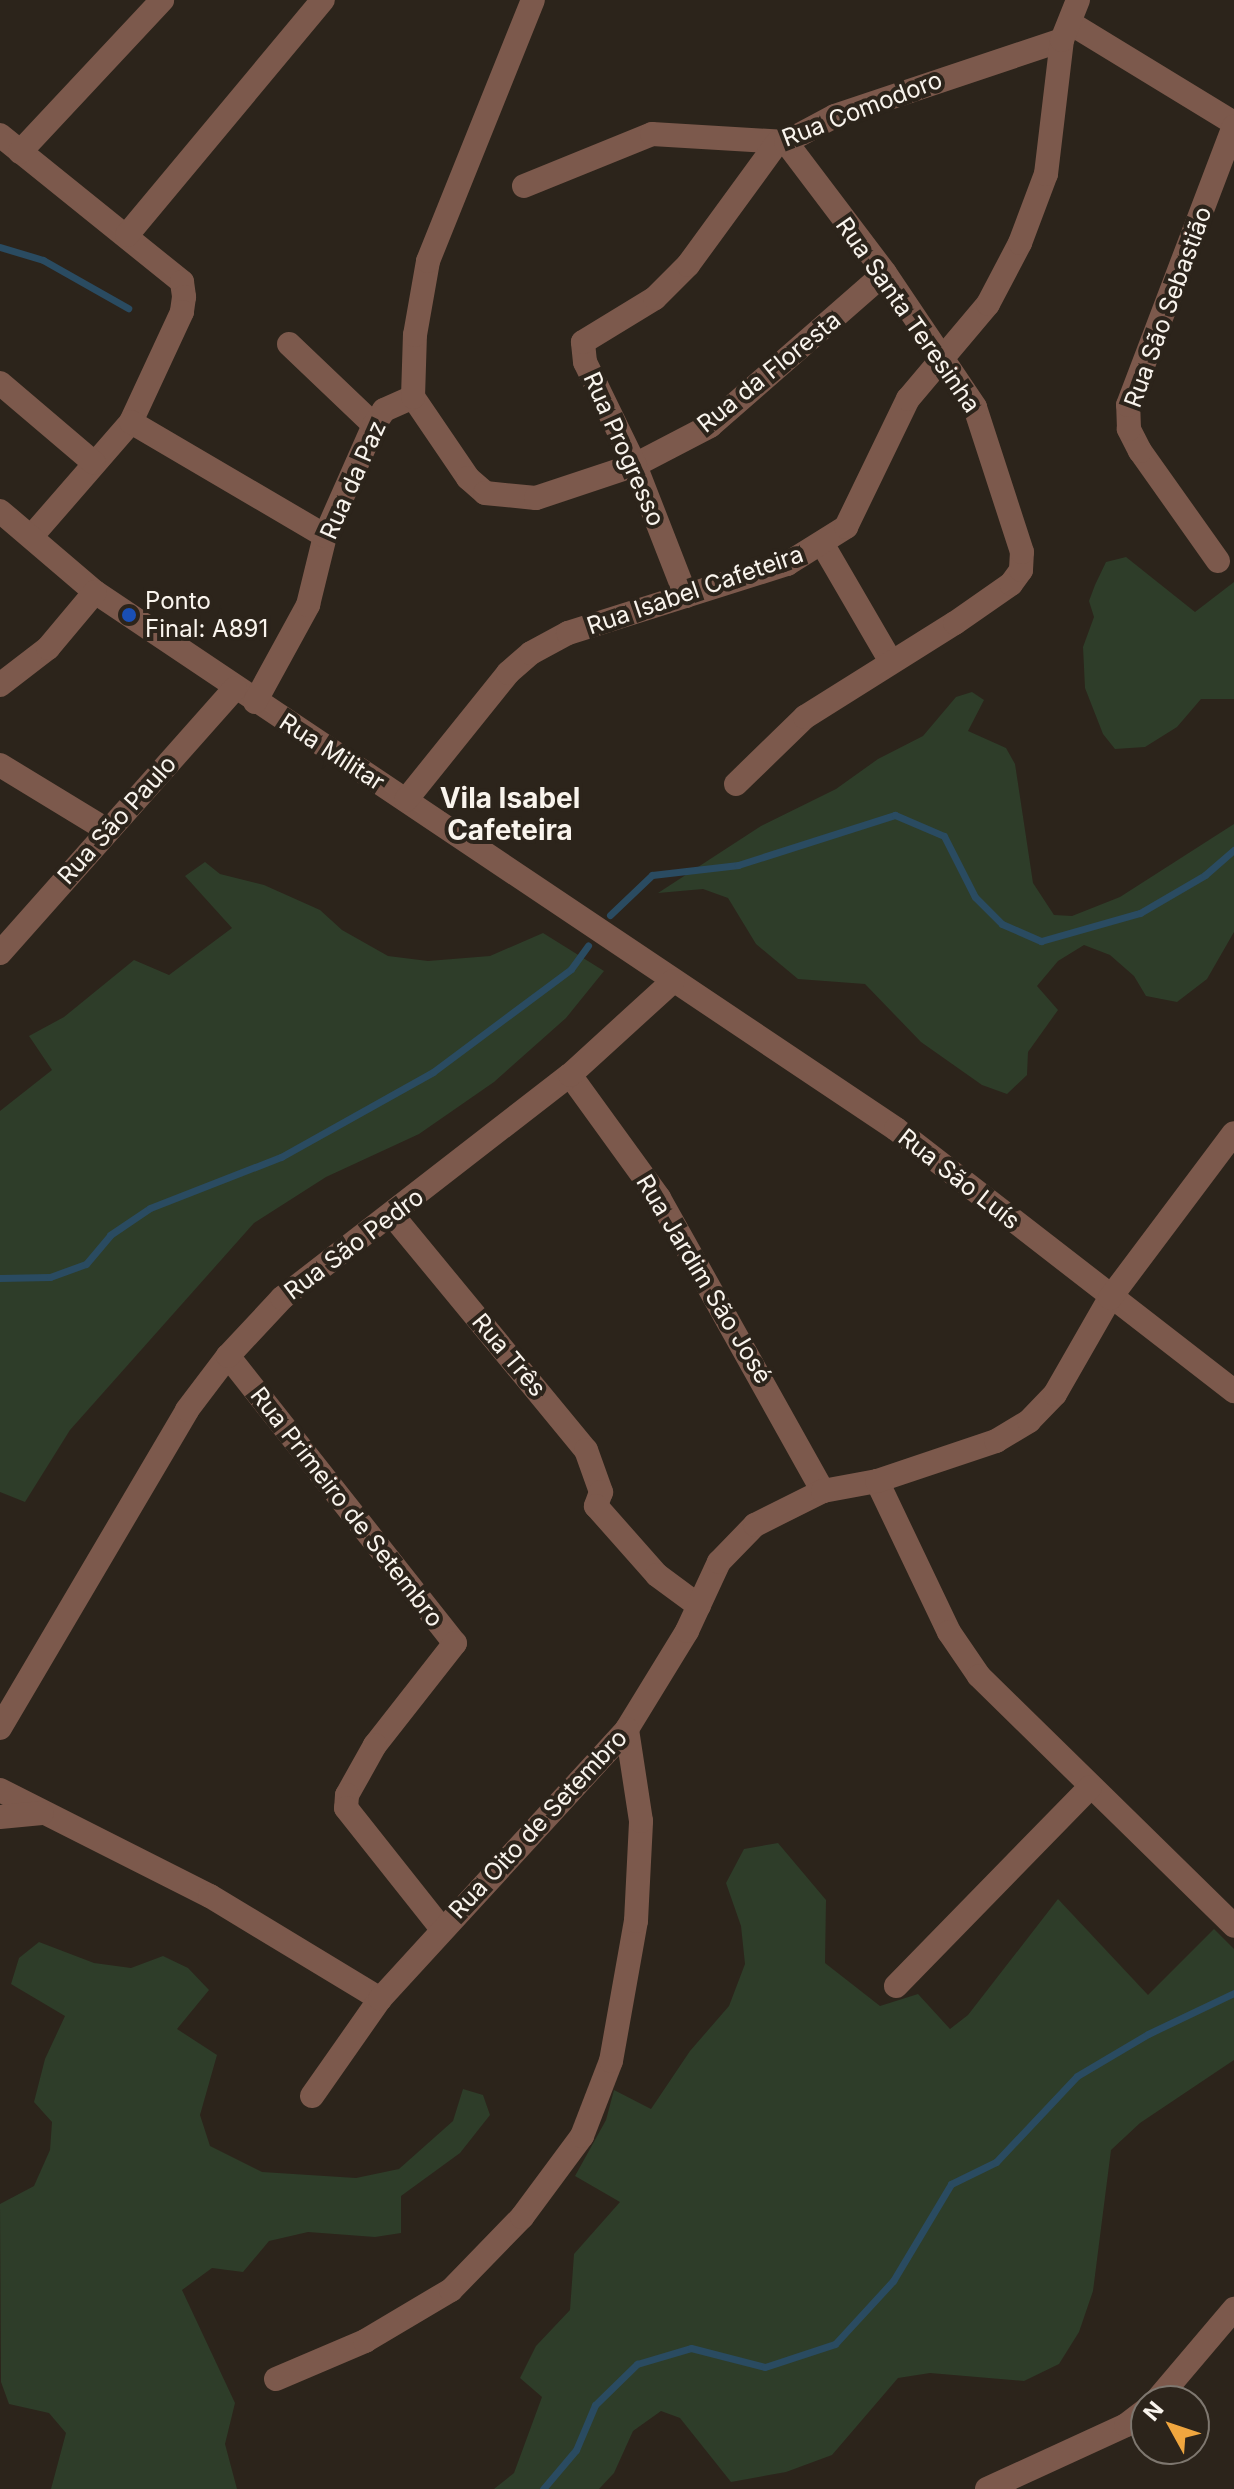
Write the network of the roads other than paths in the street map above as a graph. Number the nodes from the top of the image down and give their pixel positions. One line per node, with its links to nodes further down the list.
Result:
1 (162, 0): 8 (street)
2 (323, 0): 10 (street)
3 (533, 0): 15 (street)
4 (1070, 21): 5 (street); 7 (street, Rua Comodoro); 13 (street, Rua Isabel Cafeteira)
5 (1234, 124): 24 (street, Rua São Sebastião)
6 (0, 135): 8 (street)
7 (781, 142): 9 (street, Rua Comodoro); 11 (street, Rua Santa Teresinha); 19 (street, Rua Progresso)
8 (20, 152): 10 (street)
9 (524, 186)
10 (127, 235): 16 (street)
11 (885, 273): 13 (street, Rua Santa Teresinha); 19 (street, Rua da Floresta)
12 (289, 344): 17 (street)
13 (941, 355): 23 (street, Rua Isabel Cafeteira); 27 (street, Rua Santa Teresinha)
14 (0, 383): 18 (street)
15 (413, 397): 17 (street, Rua da Paz); 19 (street, Rua da Floresta)
16 (131, 422): 18 (street); 22 (street)
17 (374, 425): 22 (street, Rua da Paz)
18 (94, 463): 21 (street)
19 (635, 465): 26 (street, Rua Progresso)
20 (0, 511): 21 (street, Rua Militar)
21 (32, 536): 25 (street, Rua Militar)
22 (325, 536): 29 (street, Rua da Paz)
23 (823, 545): 26 (street, Rua Isabel Cafeteira); 27 (street)
24 (1218, 561)
25 (95, 592): 28 (street); 29 (street, Rua Militar)
26 (686, 596): 32 (street, Rua Isabel Cafeteira)
27 (891, 662): 31 (street, Rua Santa Teresinha)
28 (0, 685)
29 (245, 695): 32 (street, Rua Militar); 33 (street, Rua São Paulo)
30 (0, 765): 33 (street)
31 (736, 784)
32 (406, 800): 35 (street, Rua Militar)
33 (107, 830): 34 (street, Rua São Paulo)
34 (0, 953)
35 (673, 981): 36 (street, Rua São Pedro); 39 (street, Rua São Luís)
36 (570, 1075): 38 (street, Rua São Pedro); 43 (street, Rua Jardim São José)
37 (1231, 1146): 39 (street, Rua Oito de Setembro)
38 (393, 1216): 40 (street, Rua São Pedro); 44 (street, Rua Três)
39 (1110, 1298): 41 (street, Rua São Luís); 42 (street, Rua Oito de Setembro)
40 (228, 1356): 45 (street, Rua São Pedro); 52 (street, Rua Primeiro de Setembro)
41 (1234, 1391)
42 (877, 1481): 43 (street, Rua Oito de Setembro); 47 (street)
43 (823, 1491): 44 (street, Rua Oito de Setembro)
44 (699, 1606): 46 (street, Rua Oito de Setembro)
45 (0, 1728)
46 (627, 1729): 52 (street, Rua Oito de Setembro); 57 (street)
47 (1090, 1787): 51 (street); 53 (street)
48 (0, 1790): 49 (street)
49 (42, 1813): 50 (street); 54 (street)
50 (0, 1817)
51 (1234, 1926)
52 (441, 1928): 54 (street, Rua Oito de Setembro)
53 (896, 1986)
54 (380, 1999): 55 (street, Rua Oito de Setembro)
55 (312, 2096)
56 (1234, 2309): 58 (street)
57 (276, 2379)
58 (1170, 2385)
59 (1130, 2422): 60 (street)
60 (987, 2489)

